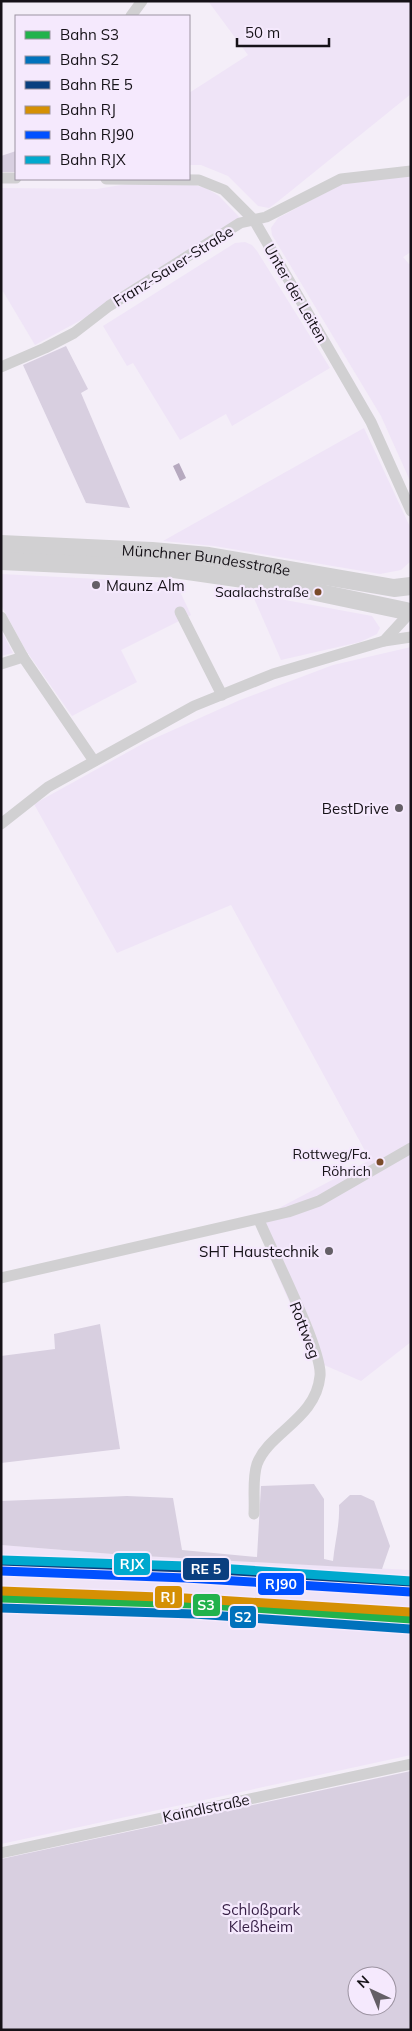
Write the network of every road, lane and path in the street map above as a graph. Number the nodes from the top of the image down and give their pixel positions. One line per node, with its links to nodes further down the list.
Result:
1 (142, 1): 2 (street)
2 (132, 15)
3 (411, 171): 7 (street, Franz-Sauer-Straße)
4 (1, 178): 5 (street)
5 (15, 178)
6 (190, 180): 7 (street, Unter der Leiten)
7 (254, 220): 8 (street, Franz-Sauer-Straße); 9 (street, Unter der Leiten)
8 (1, 367)
9 (411, 511)
10 (1, 544): 12 (main road, Münchner Bundesstraße)
11 (1, 561): 14 (main road, Münchner Bundesstraße)
12 (411, 588): 14 (main road)
13 (180, 612): 20 (street)
14 (408, 616): 17 (street)
15 (1, 617): 18 (street)
16 (411, 636): 17 (street)
17 (384, 641): 20 (street)
18 (23, 657): 19 (street); 21 (street)
19 (1, 664)
20 (222, 695): 21 (street)
21 (94, 761): 22 (street)
22 (1, 824)
23 (411, 1148): 24 (street)
24 (259, 1220): 25 (street); 26 (street, Rottweg)
25 (1, 1278)
26 (254, 1514)
27 (411, 1764): 28 (street, Kaindlstraße)
28 (1, 1853)

